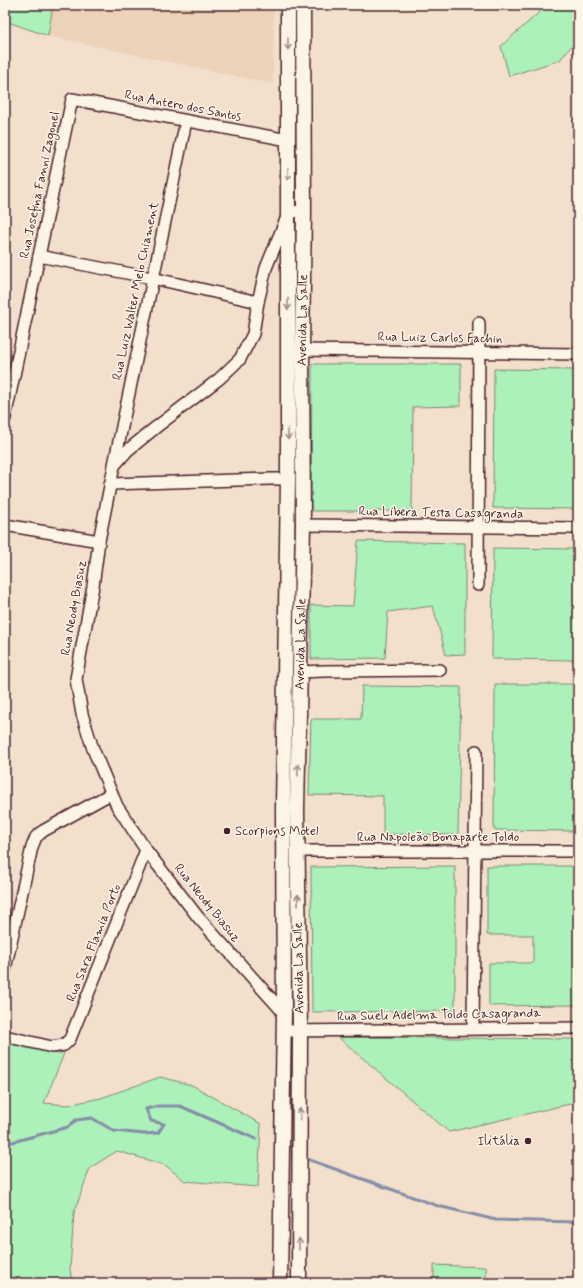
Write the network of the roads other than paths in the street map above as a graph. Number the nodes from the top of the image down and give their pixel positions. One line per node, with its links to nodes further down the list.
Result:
1 (288, 5): 5 (main road, Avenida La Salle, one-way to 5)
2 (303, 5): 6 (main road, Avenida La Salle)
3 (72, 99): 4 (street, Rua Antero dos Santos); 8 (street, Rua Josefina Fanni Zagonel)
4 (186, 121): 5 (street, Rua Antero dos Santos); 9 (street, Rua Luiz Walter Melo Chiament)
5 (288, 140): 7 (main road, Avenida La Salle, one-way to 7)
6 (304, 211): 7 (street); 12 (main road, Avenida La Salle)
7 (289, 212): 10 (street, Rua Neody Biasuz); 17 (main road, Avenida La Salle, one-way to 17)
8 (39, 256): 9 (street); 15 (street, Rua Josefina Fanni Zagonel)
9 (152, 278): 10 (street); 16 (street, Rua Luiz Walter Melo Chiament)
10 (258, 302): 16 (street, Rua Neody Biasuz)
11 (479, 324): 13 (street)
12 (302, 350): 13 (street, Rua Luiz Carlos Fachin); 20 (main road, Avenida La Salle)
13 (479, 353): 14 (street, Rua Luiz Carlos Fachin); 21 (street)
14 (578, 354)
15 (5, 418)
16 (114, 466): 18 (street, Rua Neody Biasuz)
17 (288, 479): 18 (street); 24 (main road, Avenida La Salle)
18 (110, 484): 23 (street, Rua Neody Biasuz)
19 (5, 525): 23 (street)
20 (303, 525): 21 (street, Rua Libera Testa Casagranda); 25 (main road, Avenida La Salle)
21 (478, 527): 22 (street, Rua Libera Testa Casagranda); 26 (street)
22 (578, 528)
23 (99, 541): 30 (street, Rua Neody Biasuz)
24 (286, 583): 25 (main road); 31 (main road, Avenida La Salle)
25 (301, 583): 28 (main road, Avenida La Salle)
26 (478, 585)
27 (440, 670): 28 (street)
28 (300, 672): 32 (main road, Avenida La Salle, one-way to 28)
29 (476, 751): 35 (street)
30 (112, 793): 33 (street, Rua Neody Biasuz); 37 (street)
31 (283, 808): 32 (main road); 38 (main road, Avenida La Salle)
32 (298, 809): 34 (main road, Avenida La Salle)
33 (146, 850): 38 (street, Rua Neody Biasuz); 43 (street, Rua Sara Flamia Porto)
34 (297, 851): 35 (street, Rua Napoleão Bonaparte Toldo); 42 (main road, Avenida La Salle, one-way to 34)
35 (475, 851): 36 (street, Rua Napoleão Bonaparte Toldo); 39 (street)
36 (578, 851)
37 (5, 969)
38 (284, 1013): 41 (main road, Avenida La Salle)
39 (473, 1028): 40 (street, Rua Sueli Adelma Toldo Casagranda); 42 (street, Rua Sueli Adelma Toldo Casagranda)
40 (578, 1028)
41 (283, 1031): 42 (street, Rua Sueli Adelma Toldo Casagranda); 44 (main road, Avenida La Salle)
42 (300, 1031): 45 (main road, Avenida La Salle, one-way to 42)
43 (5, 1036)
44 (280, 1283)
45 (299, 1283)

